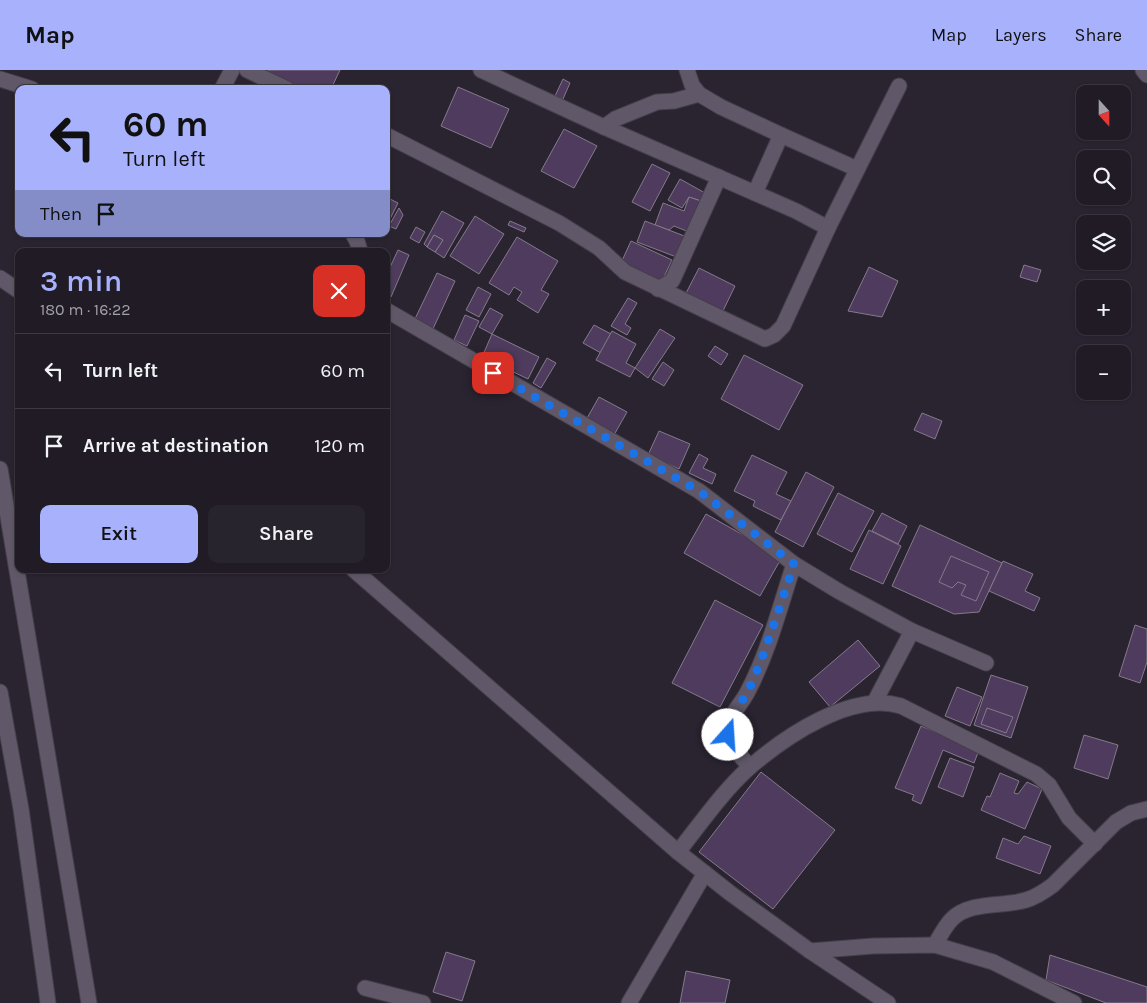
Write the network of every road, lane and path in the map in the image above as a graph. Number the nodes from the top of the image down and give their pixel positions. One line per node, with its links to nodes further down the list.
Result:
1 (232, 70): 9 (street)
2 (247, 70): 10 (street)
3 (481, 70): 13 (street)
4 (687, 70): 12 (street)
5 (1143, 70): 6 (street)
6 (1147, 75)
7 (0, 79): 8 (street)
8 (19, 85)
9 (224, 85)
10 (279, 85)
11 (899, 86): 16 (street)
12 (699, 94): 13 (street); 14 (street)
13 (604, 127): 17 (street)
14 (781, 135): 16 (street); 18 (street)
15 (390, 137): 22 (street)
16 (857, 169): 19 (street)
17 (719, 177): 18 (street); 22 (street)
18 (755, 193): 19 (street)
19 (828, 228): 22 (street)
20 (0, 278): 21 (street)
21 (15, 287)
22 (658, 289)
23 (390, 312): 26 (street)
24 (0, 469): 25 (street)
25 (15, 559)
26 (794, 564): 29 (street); 33 (street)
27 (17, 573): 42 (street)
28 (358, 573): 36 (street)
29 (912, 630): 30 (street); 32 (street)
30 (986, 663)
31 (0, 692): 41 (street)
32 (874, 703): 33 (street); 35 (street)
33 (750, 767): 36 (street)
34 (1147, 810): 35 (street)
35 (1094, 844): 38 (street)
36 (678, 852): 37 (street)
37 (705, 874): 39 (street); 44 (street)
38 (935, 944): 39 (street); 46 (street)
39 (810, 951): 45 (street)
40 (365, 988): 43 (street)
41 (48, 1003)
42 (89, 1003)
43 (423, 1003)
44 (629, 1003)
45 (888, 1003)
46 (1074, 1003)

